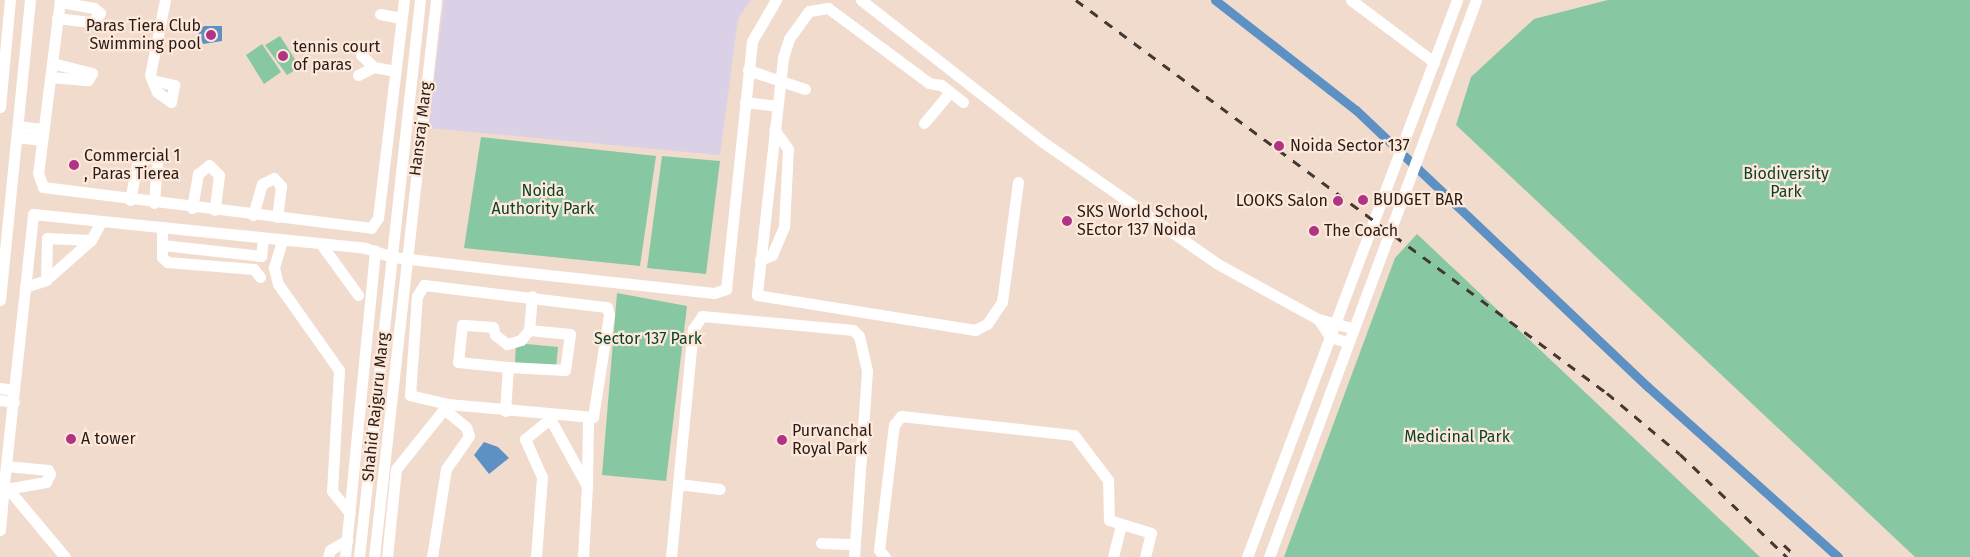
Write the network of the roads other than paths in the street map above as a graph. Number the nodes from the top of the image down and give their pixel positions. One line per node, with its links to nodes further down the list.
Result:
1 (10, 0): 31 (street)
2 (30, 0): 35 (street)
3 (165, 0): 26 (street)
4 (404, 0): 15 (street)
5 (420, 0): 38 (street, Hansraj Marg)
6 (436, 0): 56 (street, Hansraj Marg)
7 (776, 0): 20 (street)
8 (861, 0): 22 (street)
9 (1351, 0): 17 (street)
10 (1457, 0): 17 (street)
11 (1476, 0): 67 (street)
12 (60, 1): 14 (street); 14 (street)
13 (380, 14): 15 (street)
14 (57, 18): 18 (street)
15 (401, 18): 21 (street)
16 (361, 55): 19 (street)
17 (1434, 62): 66 (street)
18 (52, 63): 24 (street); 24 (street)
19 (374, 67): 21 (street); 23 (street)
20 (748, 70): 25 (street); 29 (street)
21 (395, 71): 39 (street)
22 (955, 74): 28 (street); 65 (street)
23 (358, 75)
24 (50, 77): 36 (street)
25 (782, 78): 27 (street); 28 (street); 32 (street)
26 (152, 80)
27 (805, 89)
28 (946, 89): 30 (street); 33 (street)
29 (745, 102): 32 (street); 58 (street)
30 (963, 102)
31 (0, 106)
32 (777, 106): 34 (street)
33 (924, 123)
34 (774, 129): 57 (street); 57 (street)
35 (17, 132): 36 (street); 64 (street)
36 (43, 135): 40 (street)
37 (1018, 182): 57 (street)
38 (401, 192): 39 (street); 42 (street, Hansraj Marg)
39 (380, 195): 42 (street); 46 (street)
40 (130, 200): 41 (street); 41 (street)
41 (154, 203): 43 (street)
42 (400, 204): 55 (street, Hansraj Marg)
43 (192, 208): 44 (street); 44 (street)
44 (215, 210): 45 (street)
45 (253, 214): 46 (street); 46 (street)
46 (277, 217)
47 (101, 222): 48 (street); 50 (street); 61 (street)
48 (162, 229): 49 (street); 53 (street)
49 (263, 239): 51 (street); 53 (street)
50 (91, 240): 60 (street); 60 (street)
51 (282, 241): 52 (street); 86 (street)
52 (321, 244): 54 (street); 62 (street)
53 (162, 245): 59 (street)
54 (376, 250): 55 (street); 86 (street)
55 (393, 257): 56 (street); 96 (street, Shahid Rajguru Marg)
56 (406, 259): 58 (street); 73 (street, Shahid Rajguru Marg)
57 (760, 260)
58 (526, 273): 63 (street)
59 (260, 277)
60 (46, 280): 61 (street)
61 (25, 287): 75 (street)
62 (358, 295)
63 (526, 296): 68 (street); 74 (street); 80 (street)
64 (0, 300)
65 (1318, 319): 66 (street); 69 (street)
66 (1335, 323): 67 (street); 69 (street)
67 (1352, 328): 70 (street)
68 (529, 330): 71 (street); 71 (street)
69 (1330, 337): 70 (street); 107 (street)
70 (1347, 342): 108 (street)
71 (508, 366): 78 (street)
72 (0, 388): 75 (street)
73 (392, 392): 74 (street); 97 (street, Shahid Rajguru Marg)
74 (410, 395): 77 (street)
75 (14, 396): 76 (street); 81 (street)
76 (0, 400)
77 (446, 407): 78 (street); 98 (street); 99 (street)
78 (504, 410): 79 (street)
79 (549, 417): 80 (street); 83 (street); 100 (street)
80 (588, 420): 83 (street)
81 (6, 466): 84 (street); 84 (street)
82 (678, 484): 85 (street); 91 (street); 102 (street)
83 (587, 486): 101 (street)
84 (6, 487): 88 (street); 93 (street)
85 (720, 489)
86 (350, 513): 89 (street)
87 (1121, 525): 92 (street); 104 (street); 105 (street)
88 (0, 530)
89 (347, 540): 94 (street); 95 (street)
90 (821, 543): 91 (street)
91 (854, 544): 103 (street)
92 (1146, 555): 106 (street)
93 (65, 557)
94 (328, 557)
95 (345, 557)
96 (359, 557)
97 (374, 557)
98 (387, 557)
99 (432, 557)
100 (536, 557)
101 (583, 557)
102 (671, 557)
103 (854, 557)
104 (884, 557)
105 (1113, 557)
106 (1158, 557)
107 (1247, 557)
108 (1269, 557)

